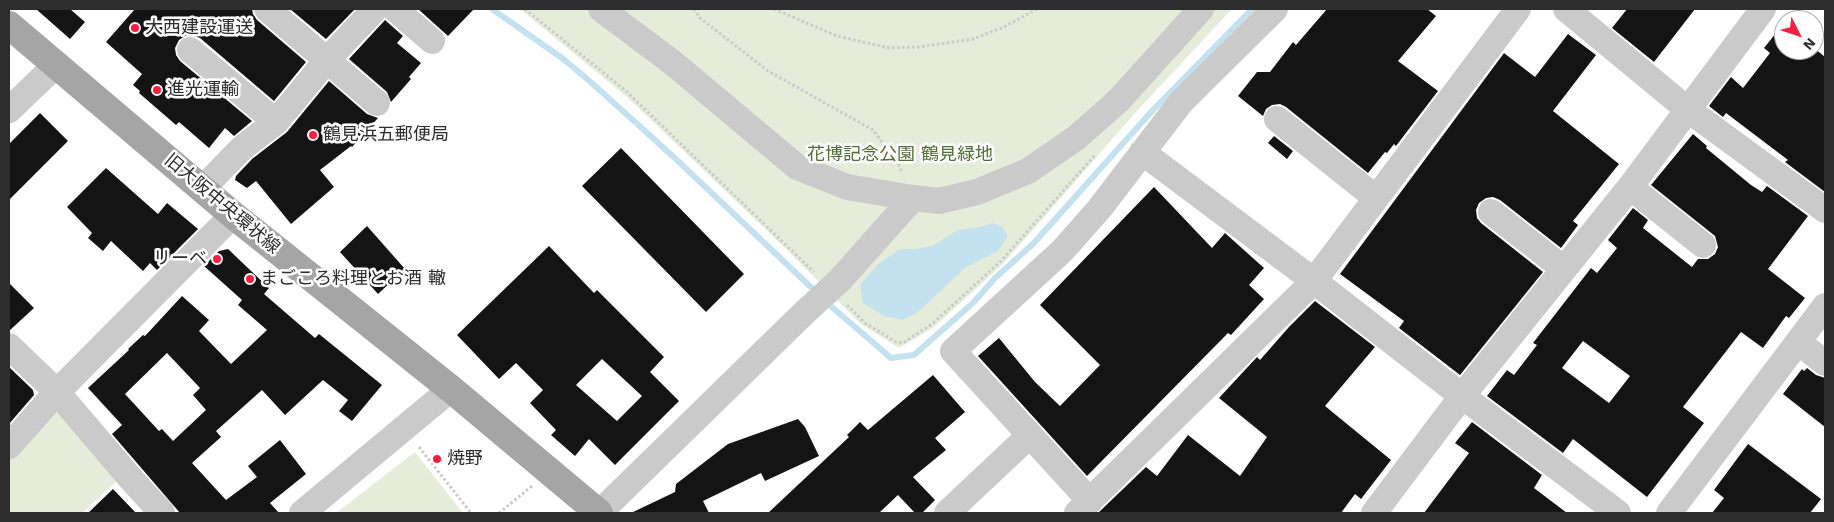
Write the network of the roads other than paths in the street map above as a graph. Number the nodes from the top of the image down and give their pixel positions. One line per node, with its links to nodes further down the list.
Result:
1 (267, 9): 13 (street)
2 (375, 9): 13 (street)
3 (395, 9): 11 (street)
4 (601, 9): 23 (street)
5 (1201, 9): 23 (street)
6 (1274, 9): 20 (street)
7 (1518, 9): 24 (street)
8 (1566, 9): 16 (street)
9 (1762, 9): 16 (street)
10 (9, 25): 14 (main road, 旧大阪中央環状線)
11 (432, 41)
12 (190, 50): 19 (street)
13 (327, 60): 15 (street); 19 (street)
14 (56, 65): 17 (street); 22 (main road, 旧大阪中央環状線)
15 (377, 103)
16 (1687, 108): 21 (street); 25 (street)
17 (9, 110)
18 (1277, 119): 24 (street)
19 (276, 122): 22 (street)
20 (1142, 152): 30 (street); 38 (street)
21 (1630, 187): 28 (street); 29 (street)
22 (203, 188): 27 (main road, 旧大阪中央環状線)
23 (912, 198): 43 (street)
24 (1376, 198): 30 (street)
25 (1825, 210)
26 (1491, 212): 29 (street)
27 (233, 215): 35 (main road, 旧大阪中央環状線); 36 (street)
28 (1703, 245)
29 (1564, 268): 37 (street)
30 (1314, 281): 37 (street); 40 (street)
31 (1825, 306): 32 (street)
32 (1798, 342): 34 (street); 47 (street)
33 (9, 346): 36 (street)
34 (1825, 363)
35 (451, 389): 42 (street); 43 (main road, 旧大阪中央環状線)
36 (57, 392): 39 (street); 41 (street)
37 (1462, 396): 45 (street); 46 (street)
38 (1030, 435): 40 (street); 44 (street)
39 (9, 446)
40 (1084, 509)
41 (162, 513)
42 (302, 513)
43 (599, 513)
44 (947, 513)
45 (1374, 513)
46 (1618, 513)
47 (1668, 513)

